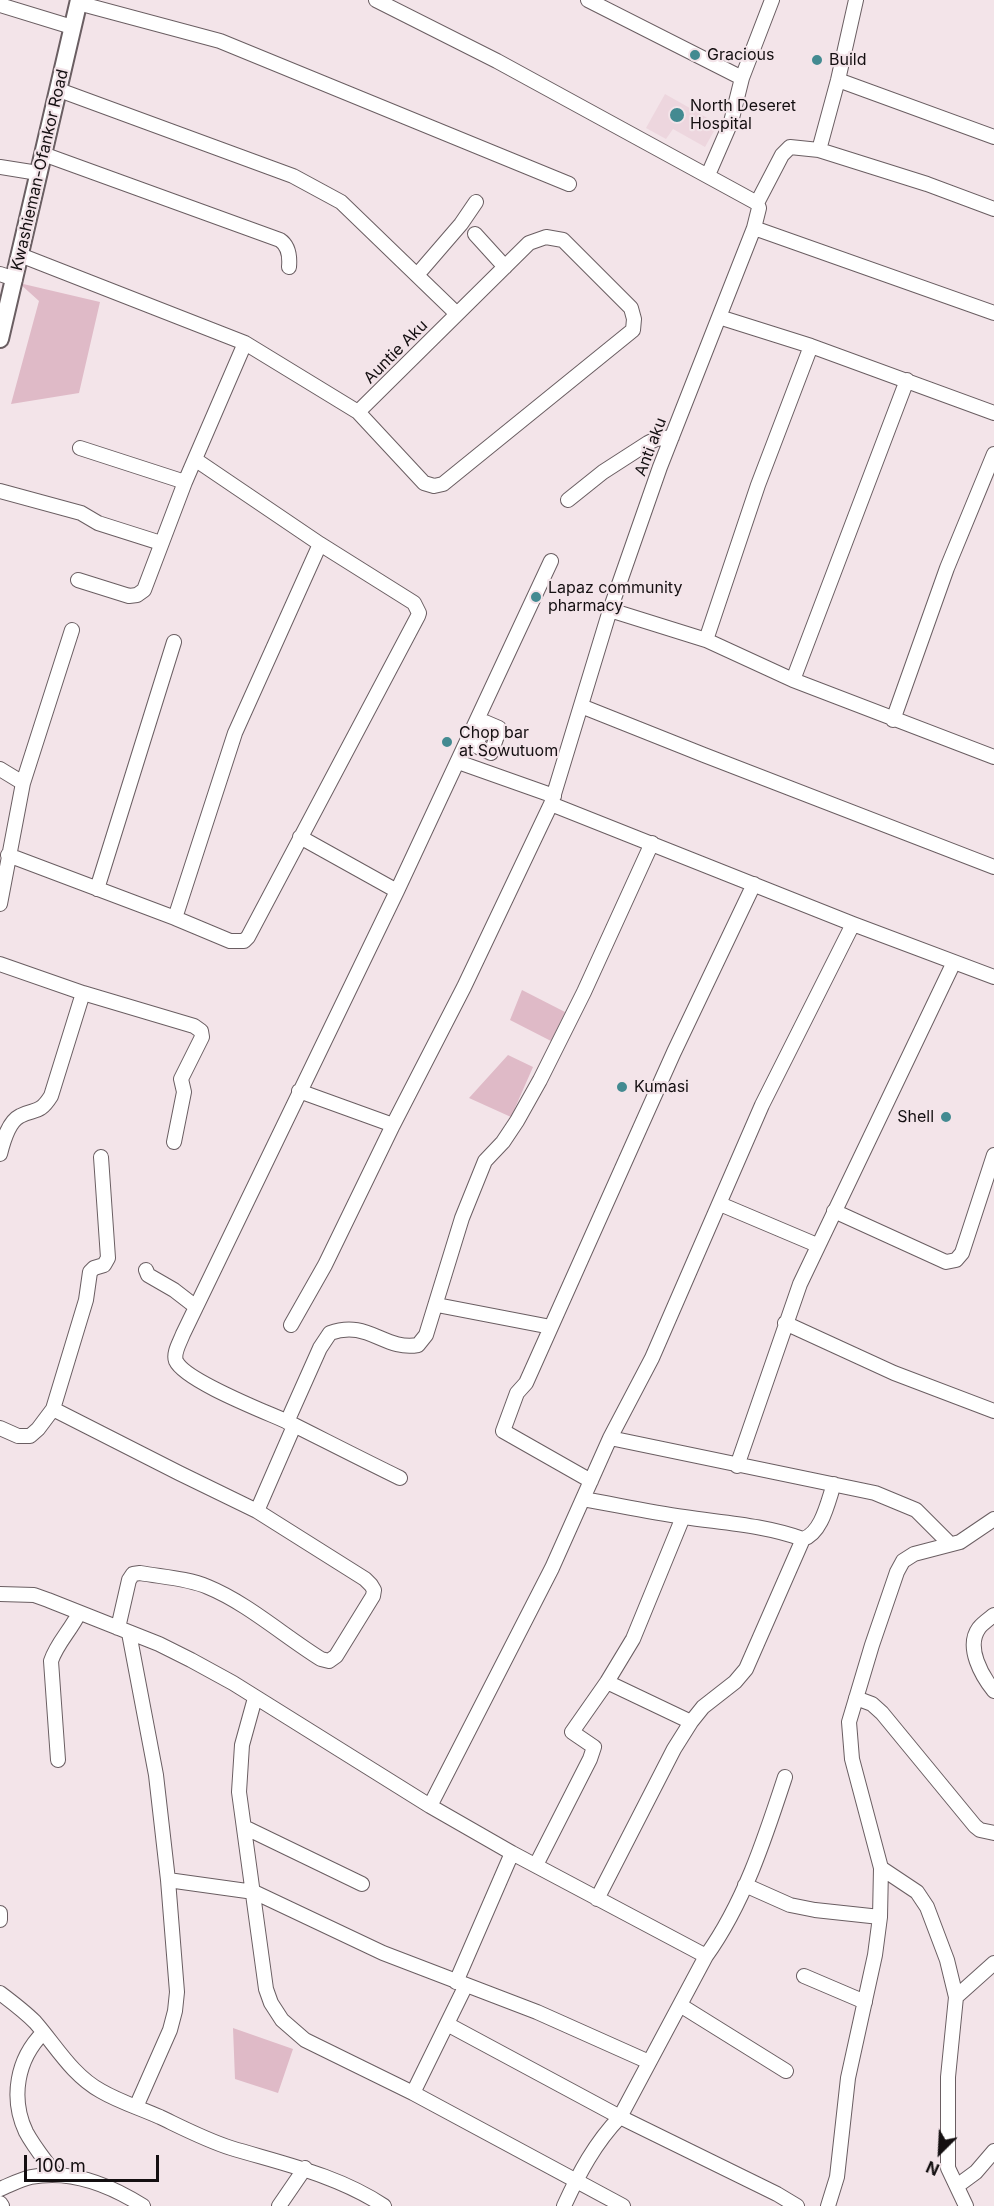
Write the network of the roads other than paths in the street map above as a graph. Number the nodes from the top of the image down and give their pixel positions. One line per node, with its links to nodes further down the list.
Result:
1 (376, 0): 16 (street)
2 (588, 0): 8 (street)
3 (772, 0): 8 (street)
4 (856, 0): 9 (street)
5 (79, 1): 7 (main road, Kwashieman-Ofankor Road); 17 (street)
6 (0, 5): 7 (street)
7 (72, 27): 10 (main road, Kwashieman-Ofankor Road)
8 (742, 78): 16 (street)
9 (838, 80): 11 (street); 12 (street)
10 (58, 90): 13 (main road, Kwashieman-Ofankor Road); 26 (street)
11 (994, 137)
12 (819, 150): 19 (street, Anti aku); 20 (street)
13 (43, 154): 15 (main road, Kwashieman-Ofankor Road); 24 (street)
14 (0, 167): 15 (street)
15 (38, 172): 23 (main road, Kwashieman-Ofankor Road)
16 (708, 175): 19 (street)
17 (568, 184)
18 (476, 202): 26 (street)
19 (758, 203): 21 (street, Anti aku)
20 (994, 209)
21 (753, 228): 28 (street); 30 (street, Anti aku)
22 (475, 234): 25 (street)
23 (20, 255): 27 (main road, Kwashieman-Ofankor Road); 32 (street)
24 (289, 267)
25 (505, 267): 29 (street, Auntie Aku); 35 (street, Auntie Aku)
26 (417, 275): 29 (street)
27 (7, 277): 31 (main road, Kwashieman-Ofankor Road)
28 (994, 313)
29 (457, 314): 35 (street, Auntie Aku)
30 (719, 317): 33 (street); 37 (street, Anti aku)
31 (0, 339)
32 (245, 343): 35 (street); 40 (street)
33 (811, 346): 34 (street); 50 (street)
34 (907, 380): 36 (street); 52 (street)
35 (358, 412)
36 (994, 412)
37 (672, 437): 43 (street); 48 (street, Anti aku)
38 (80, 448): 41 (street)
39 (994, 454): 54 (street)
40 (196, 460): 41 (street); 45 (street)
41 (185, 482): 44 (street)
42 (0, 491): 44 (street)
43 (568, 500)
44 (162, 543): 47 (street)
45 (320, 544): 60 (street); 68 (street)
46 (551, 561): 56 (street)
47 (78, 580)
48 (610, 610): 50 (street); 53 (street, Anti aku)
49 (72, 630): 58 (street)
50 (705, 640): 52 (street)
51 (174, 642): 65 (street)
52 (794, 680): 54 (street)
53 (581, 706): 59 (street, Anti aku); 63 (street)
54 (893, 720): 55 (street)
55 (992, 752)
56 (458, 762): 59 (street); 66 (street)
57 (0, 769): 58 (street)
58 (23, 783): 62 (street)
59 (553, 800): 61 (street); 75 (street, Anti aku)
60 (300, 837): 66 (street); 68 (street)
61 (652, 843): 64 (street); 84 (street)
62 (8, 855): 65 (street); 67 (street)
63 (994, 867)
64 (754, 884): 69 (street); 88 (street)
65 (97, 889): 68 (street)
66 (397, 891): 74 (street)
67 (0, 904)
68 (175, 918)
69 (853, 924): 70 (street); 80 (street)
70 (954, 962): 72 (street); 81 (street)
71 (0, 964): 73 (street)
72 (994, 977)
73 (83, 993): 76 (street); 77 (street)
74 (299, 1091): 75 (street); 85 (street)
75 (393, 1125): 87 (street, Anti aku)
76 (174, 1142)
77 (0, 1154)
78 (994, 1155): 81 (street)
79 (101, 1157): 89 (street)
80 (720, 1204): 82 (street); 93 (street)
81 (834, 1211): 82 (street)
82 (818, 1245): 86 (street)
83 (146, 1270): 85 (street)
84 (437, 1305): 88 (street); 91 (street)
85 (196, 1307): 91 (street)
86 (785, 1323): 90 (street); 94 (street)
87 (291, 1325)
88 (551, 1327): 96 (street)
89 (53, 1409): 92 (street); 99 (street)
90 (994, 1411)
91 (291, 1424): 95 (street); 99 (street)
92 (0, 1428)
93 (610, 1438): 94 (street); 96 (street)
94 (736, 1466): 97 (street)
95 (400, 1479)
96 (591, 1481): 98 (street)
97 (834, 1484): 102 (street); 103 (street)
98 (583, 1499): 100 (street); 115 (street)
99 (257, 1510): 107 (street)
100 (683, 1517): 102 (street); 108 (street)
101 (994, 1519): 103 (street)
102 (803, 1539): 112 (street)
103 (951, 1544): 111 (street)
104 (0, 1594): 105 (street)
105 (79, 1613): 107 (street); 113 (street)
106 (994, 1615): 109 (street)
107 (124, 1631): 110 (street); 121 (street)
108 (608, 1682): 112 (street); 119 (street)
109 (994, 1692)
110 (255, 1698): 115 (street); 116 (street)
111 (856, 1698): 117 (street); 120 (street)
112 (691, 1722): 125 (street)
113 (58, 1760)
114 (785, 1777): 123 (street)
115 (430, 1806): 118 (street)
116 (244, 1827): 122 (street); 124 (street)
117 (994, 1833)
118 (512, 1853): 119 (street); 132 (street)
119 (536, 1865): 125 (street)
120 (881, 1868): 127 (street); 134 (street)
121 (168, 1880): 124 (street); 142 (street)
122 (362, 1884)
123 (745, 1885): 127 (street); 129 (street)
124 (254, 1892): 132 (street); 141 (street)
125 (597, 1899): 129 (street)
126 (0, 1912): 128 (street)
127 (880, 1917): 135 (street)
128 (0, 1920)
129 (706, 1956): 136 (street)
130 (994, 1963): 134 (street)
131 (804, 1976): 135 (street)
132 (461, 1984): 137 (street); 139 (street)
133 (0, 1993): 138 (street)
134 (956, 1997): 148 (street)
135 (865, 2002): 157 (street)
136 (680, 2005): 139 (street); 140 (street)
137 (447, 2024): 141 (street); 143 (street)
138 (43, 2033): 142 (street); 146 (street)
139 (650, 2062): 143 (street)
140 (786, 2072)
141 (413, 2093): 147 (street)
142 (136, 2107): 145 (street)
143 (620, 2117): 147 (street); 150 (street)
144 (994, 2151): 148 (street)
145 (305, 2168): 152 (street); 153 (street)
146 (55, 2174): 149 (street); 151 (street)
147 (576, 2179): 154 (street); 155 (street)
148 (957, 2186): 158 (street)
149 (0, 2188)
150 (774, 2200): 156 (street)
151 (143, 2206)
152 (279, 2206)
153 (384, 2206)
154 (564, 2206)
155 (623, 2206)
156 (797, 2206)
157 (828, 2206)
158 (966, 2206)

